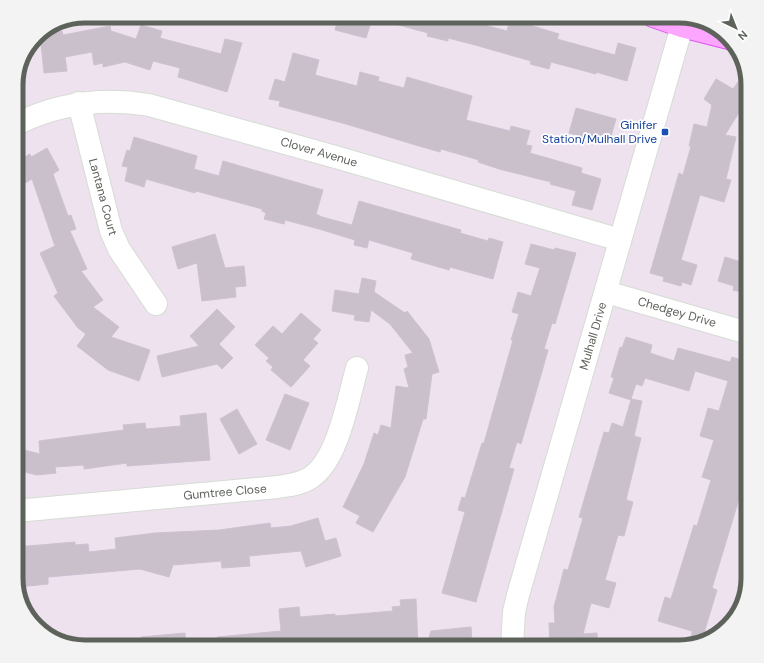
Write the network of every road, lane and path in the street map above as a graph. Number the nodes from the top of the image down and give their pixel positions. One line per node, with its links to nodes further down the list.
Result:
1 (673, 23): 2 (main road)
2 (682, 26): 3 (main road); 6 (street, Mulhall Drive)
3 (715, 34)
4 (80, 103): 5 (street, Clover Avenue); 6 (street, Clover Avenue); 8 (street, Lantana Court)
5 (23, 121)
6 (620, 240): 7 (street, Mulhall Drive)
7 (606, 292): 9 (street, Chedgey Drive); 12 (street, Mulhall Drive)
8 (156, 304)
9 (741, 330)
10 (357, 368): 11 (street, Gumtree Close)
11 (23, 510)
12 (512, 640)

